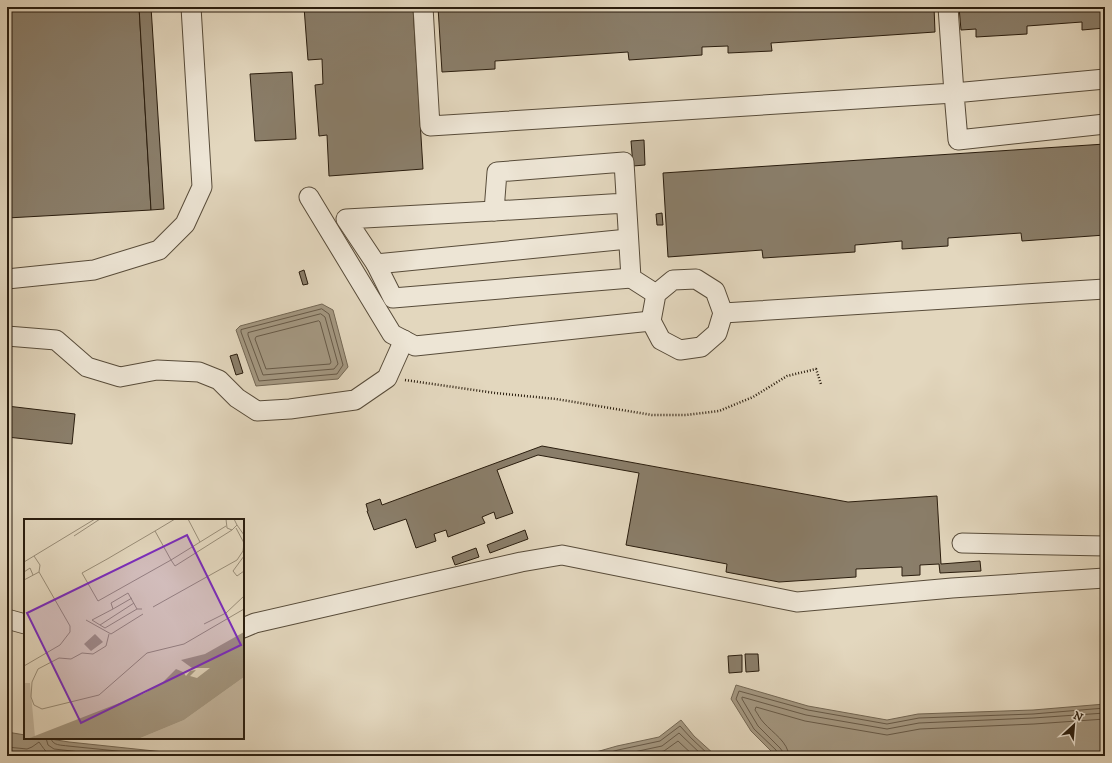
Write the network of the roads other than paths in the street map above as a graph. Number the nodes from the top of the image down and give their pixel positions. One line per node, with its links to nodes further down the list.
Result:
1 (192, 7): 13 (lane)
2 (423, 7): 5 (lane)
3 (948, 7): 5 (lane)
4 (1105, 79): 5 (lane)
5 (954, 93): 6 (lane)
6 (1105, 124)
7 (309, 197): 19 (lane)
8 (626, 203): 9 (lane); 9 (lane); 10 (lane)
9 (494, 211): 11 (lane)
10 (628, 239): 11 (lane); 12 (lane)
11 (376, 264): 12 (lane)
12 (631, 278): 15 (lane)
13 (7, 279)
14 (1105, 289): 16 (lane)
15 (656, 294): 16 (lane); 17 (lane)
16 (723, 313): 17 (lane)
17 (651, 321): 19 (lane)
18 (7, 336): 19 (lane)
19 (404, 340)
20 (962, 543): 21 (lane)
21 (1105, 546)
22 (1105, 578): 25 (lane)
23 (7, 619): 24 (lane)
24 (24, 624)
25 (244, 628)

